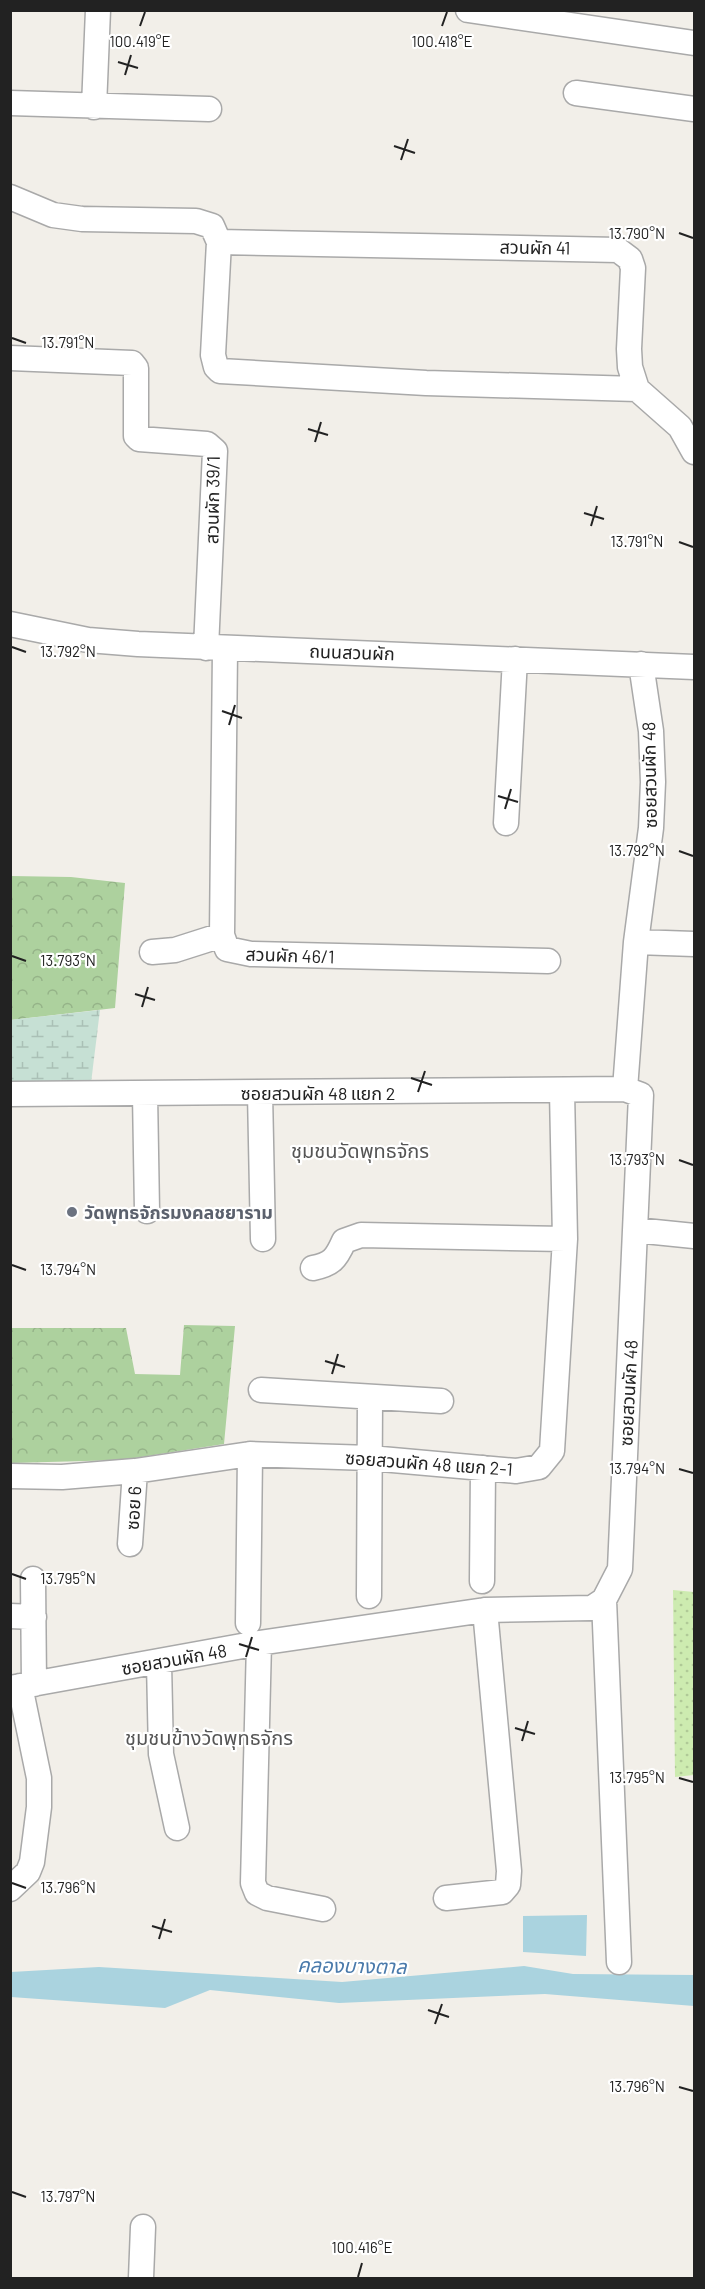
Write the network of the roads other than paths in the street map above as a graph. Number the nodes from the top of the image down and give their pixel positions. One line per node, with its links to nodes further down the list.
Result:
1 (98, 10): 6 (street)
2 (468, 10): 3 (street)
3 (694, 43)
4 (576, 93): 8 (street)
5 (10, 103): 6 (street)
6 (94, 107): 7 (street)
7 (209, 109)
8 (694, 109)
9 (10, 197): 10 (street)
10 (219, 242): 12 (street, สวนผัก 41); 12 (street)
11 (10, 358): 15 (street, สวนผัก 39/1)
12 (637, 388): 13 (street)
13 (694, 452)
14 (10, 624): 15 (street, ถนนสวนผัก)
15 (215, 649): 16 (street, ถนนสวนผัก); 20 (street, สวนผัก 46/1)
16 (514, 659): 17 (street, ถนนสวนผัก); 19 (street)
17 (641, 664): 18 (street, ถนนสวนผัก); 21 (street, ซอยสวนผัก 48)
18 (694, 667)
19 (506, 823)
20 (222, 935): 23 (street); 24 (street, สวนผัก 46/1)
21 (636, 942): 22 (street); 25 (street, ซอยสวนผัก 48)
22 (694, 944)
23 (152, 952)
24 (548, 961)
25 (625, 1089): 26 (street, ซอยสวนผัก 48 แยก 2); 31 (street, ซอยสวนผัก 48)
26 (562, 1090): 27 (street, ซอยสวนผัก 48 แยก 2); 34 (street, ซอยสวนผัก 48 แยก 2-1)
27 (260, 1093): 29 (street, ซอยสวนผัก 48 แยก 2); 33 (street)
28 (10, 1094): 29 (street, ซอยสวนผัก 48 แยก 2)
29 (145, 1094): 30 (street)
30 (147, 1211)
31 (635, 1230): 32 (street); 48 (street, ซอยสวนผัก 48)
32 (694, 1236)
33 (263, 1239)
34 (565, 1239): 35 (street); 41 (street, ซอยสวนผัก 48 แยก 2-1)
35 (313, 1268)
36 (261, 1390): 37 (street)
37 (370, 1398): 38 (street); 40 (street)
38 (441, 1401)
39 (250, 1454): 40 (street, ซอยสวนผัก 48 แยก 2-1); 42 (street, ซอยสวนผัก 48 แยก 2-1); 51 (street)
40 (370, 1458): 41 (street, ซอยสวนผัก 48 แยก 2-1); 47 (street)
41 (483, 1468): 46 (street)
42 (135, 1471): 43 (street, ซอยสวนผัก 48 แยก 2-1); 44 (street, ซอย 6)
43 (10, 1476)
44 (130, 1544)
45 (33, 1580): 50 (street)
46 (482, 1581)
47 (369, 1596)
48 (604, 1600): 49 (street, ซอยสวนผัก 48); 58 (street)
49 (485, 1610): 51 (street, ซอยสวนผัก 48); 56 (street)
50 (22, 1616): 53 (street)
51 (254, 1633): 52 (street, ซอยสวนผัก 48); 57 (street)
52 (159, 1663): 53 (street, ซอยสวนผัก 48); 54 (street)
53 (22, 1686): 55 (street)
54 (177, 1828)
55 (10, 1889)
56 (446, 1898)
57 (323, 1908)
58 (619, 1962)
59 (143, 2227): 60 (street)
60 (141, 2278)

